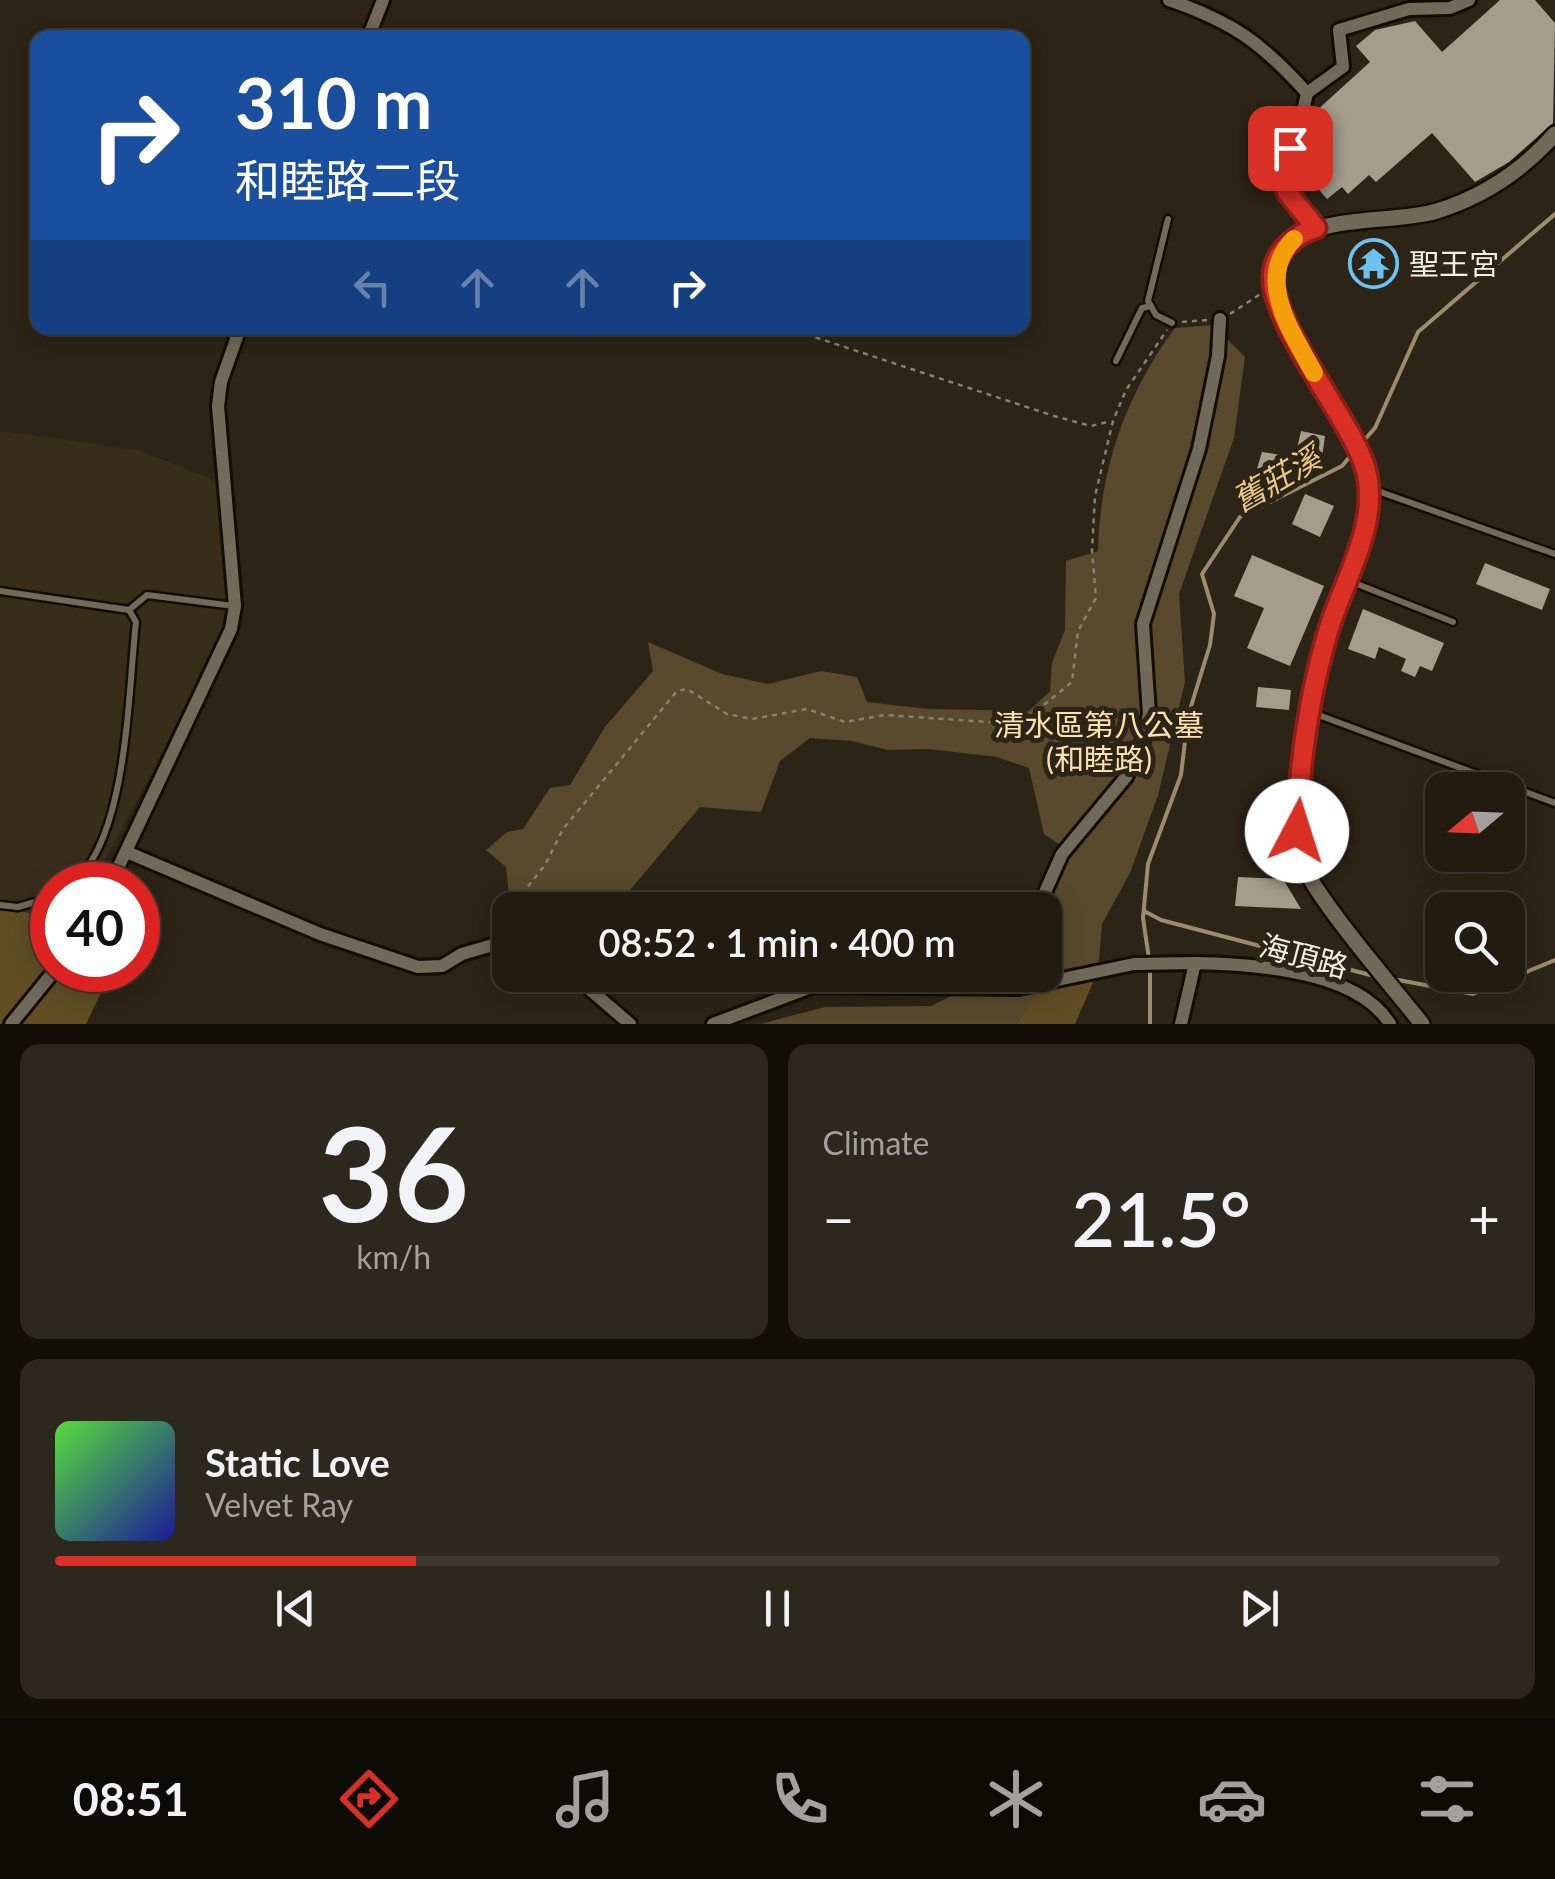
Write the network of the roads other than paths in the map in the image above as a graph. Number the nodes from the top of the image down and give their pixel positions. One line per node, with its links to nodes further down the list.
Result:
1 (384, 0): 5 (street)
2 (1169, 0): 4 (street)
3 (1469, 0): 6 (street)
4 (1185, 3): 6 (street)
5 (371, 30)
6 (1306, 94): 9 (street)
7 (1555, 134): 9 (street)
8 (1168, 218): 10 (lane)
9 (1316, 228): 15 (street)
10 (1151, 306): 12 (lane); 14 (lane)
11 (1220, 320): 27 (street)
12 (1172, 322)
13 (238, 335): 19 (street)
14 (1116, 361)
15 (1370, 488): 16 (lane); 17 (street)
16 (1555, 554)
17 (1346, 580): 21 (lane); 22 (street)
18 (0, 590): 20 (lane)
19 (235, 606): 20 (lane); 24 (street)
20 (129, 610): 25 (lane)
21 (1453, 622)
22 (1311, 712): 23 (lane); 41 (street)
23 (1555, 803)
24 (129, 852): 26 (street); 30 (street)
25 (88, 862)
26 (123, 862)
27 (1046, 892)
28 (30, 903): 29 (lane)
29 (0, 905)
30 (492, 945)
31 (1195, 963): 32 (street, 海頂路); 39 (street); 40 (street, 海頂路)
32 (1062, 979)
33 (37, 992): 36 (street)
34 (593, 992): 37 (street)
35 (798, 992): 38 (street)
36 (11, 1024)
37 (630, 1024)
38 (713, 1024)
39 (1181, 1024)
40 (1390, 1024)
41 (1422, 1024)

